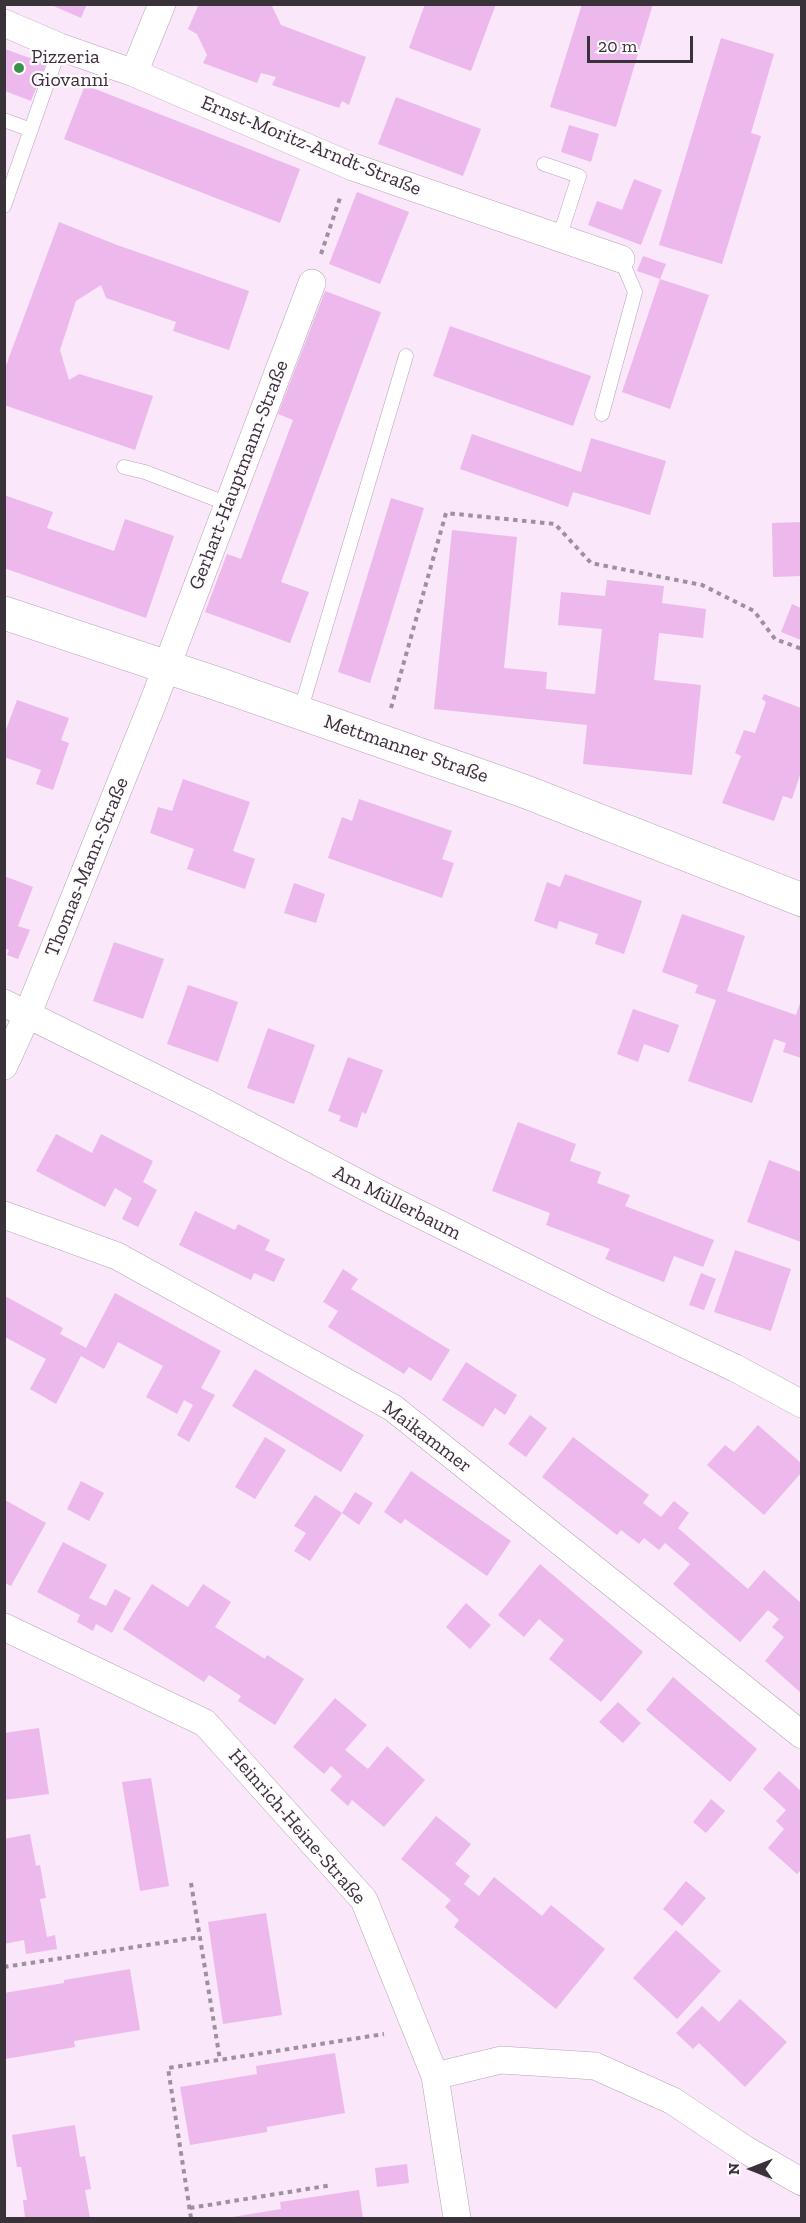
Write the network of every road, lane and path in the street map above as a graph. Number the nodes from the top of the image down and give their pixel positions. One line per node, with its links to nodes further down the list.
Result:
1 (162, 4): 4 (street)
2 (4, 23): 3 (street, Ernst-Moritz-Arndt-Straße)
3 (60, 47): 4 (street, Ernst-Moritz-Arndt-Straße); 6 (lane)
4 (134, 73): 8 (street, Ernst-Moritz-Arndt-Straße)
5 (4, 120): 6 (lane)
6 (31, 130): 9 (lane)
7 (544, 164): 10 (lane)
8 (353, 167): 10 (street, Ernst-Moritz-Arndt-Straße); 12 (path)
9 (4, 206)
10 (559, 238): 11 (street, Ernst-Moritz-Arndt-Straße)
11 (621, 259): 14 (lane)
12 (312, 283): 16 (street, Gerhart-Hauptmann-Straße)
13 (406, 356): 20 (lane)
14 (602, 414)
15 (124, 467): 16 (lane)
16 (228, 504): 19 (street, Gerhart-Hauptmann-Straße)
17 (4, 613): 19 (main road, Mettmanner Straße)
18 (801, 649): 21 (path)
19 (166, 667): 20 (main road, Mettmanner Straße); 23 (street, Thomas-Mann-Straße)
20 (300, 712): 21 (main road, Mettmanner Straße)
21 (382, 741): 22 (main road, Mettmanner Straße)
22 (801, 900)
23 (16, 1008): 24 (street, Thomas-Mann-Straße); 26 (street, Am Müllerbaum)
24 (4, 1066)
25 (4, 1215): 28 (street, Maikammer)
26 (798, 1396)
27 (4, 1627): 32 (street, Heinrich-Heine-Straße)
28 (801, 1735)
29 (191, 1883): 30 (path)
30 (200, 1937): 31 (path); 33 (path)
31 (4, 1967)
32 (416, 2029): 33 (path); 34 (street, Heinrich-Heine-Straße)
33 (220, 2060): 37 (path)
34 (435, 2076): 35 (street); 39 (street, Heinrich-Heine-Straße)
35 (801, 2182)
36 (332, 2185): 37 (path)
37 (190, 2208): 38 (path)
38 (192, 2218)
39 (457, 2218)

